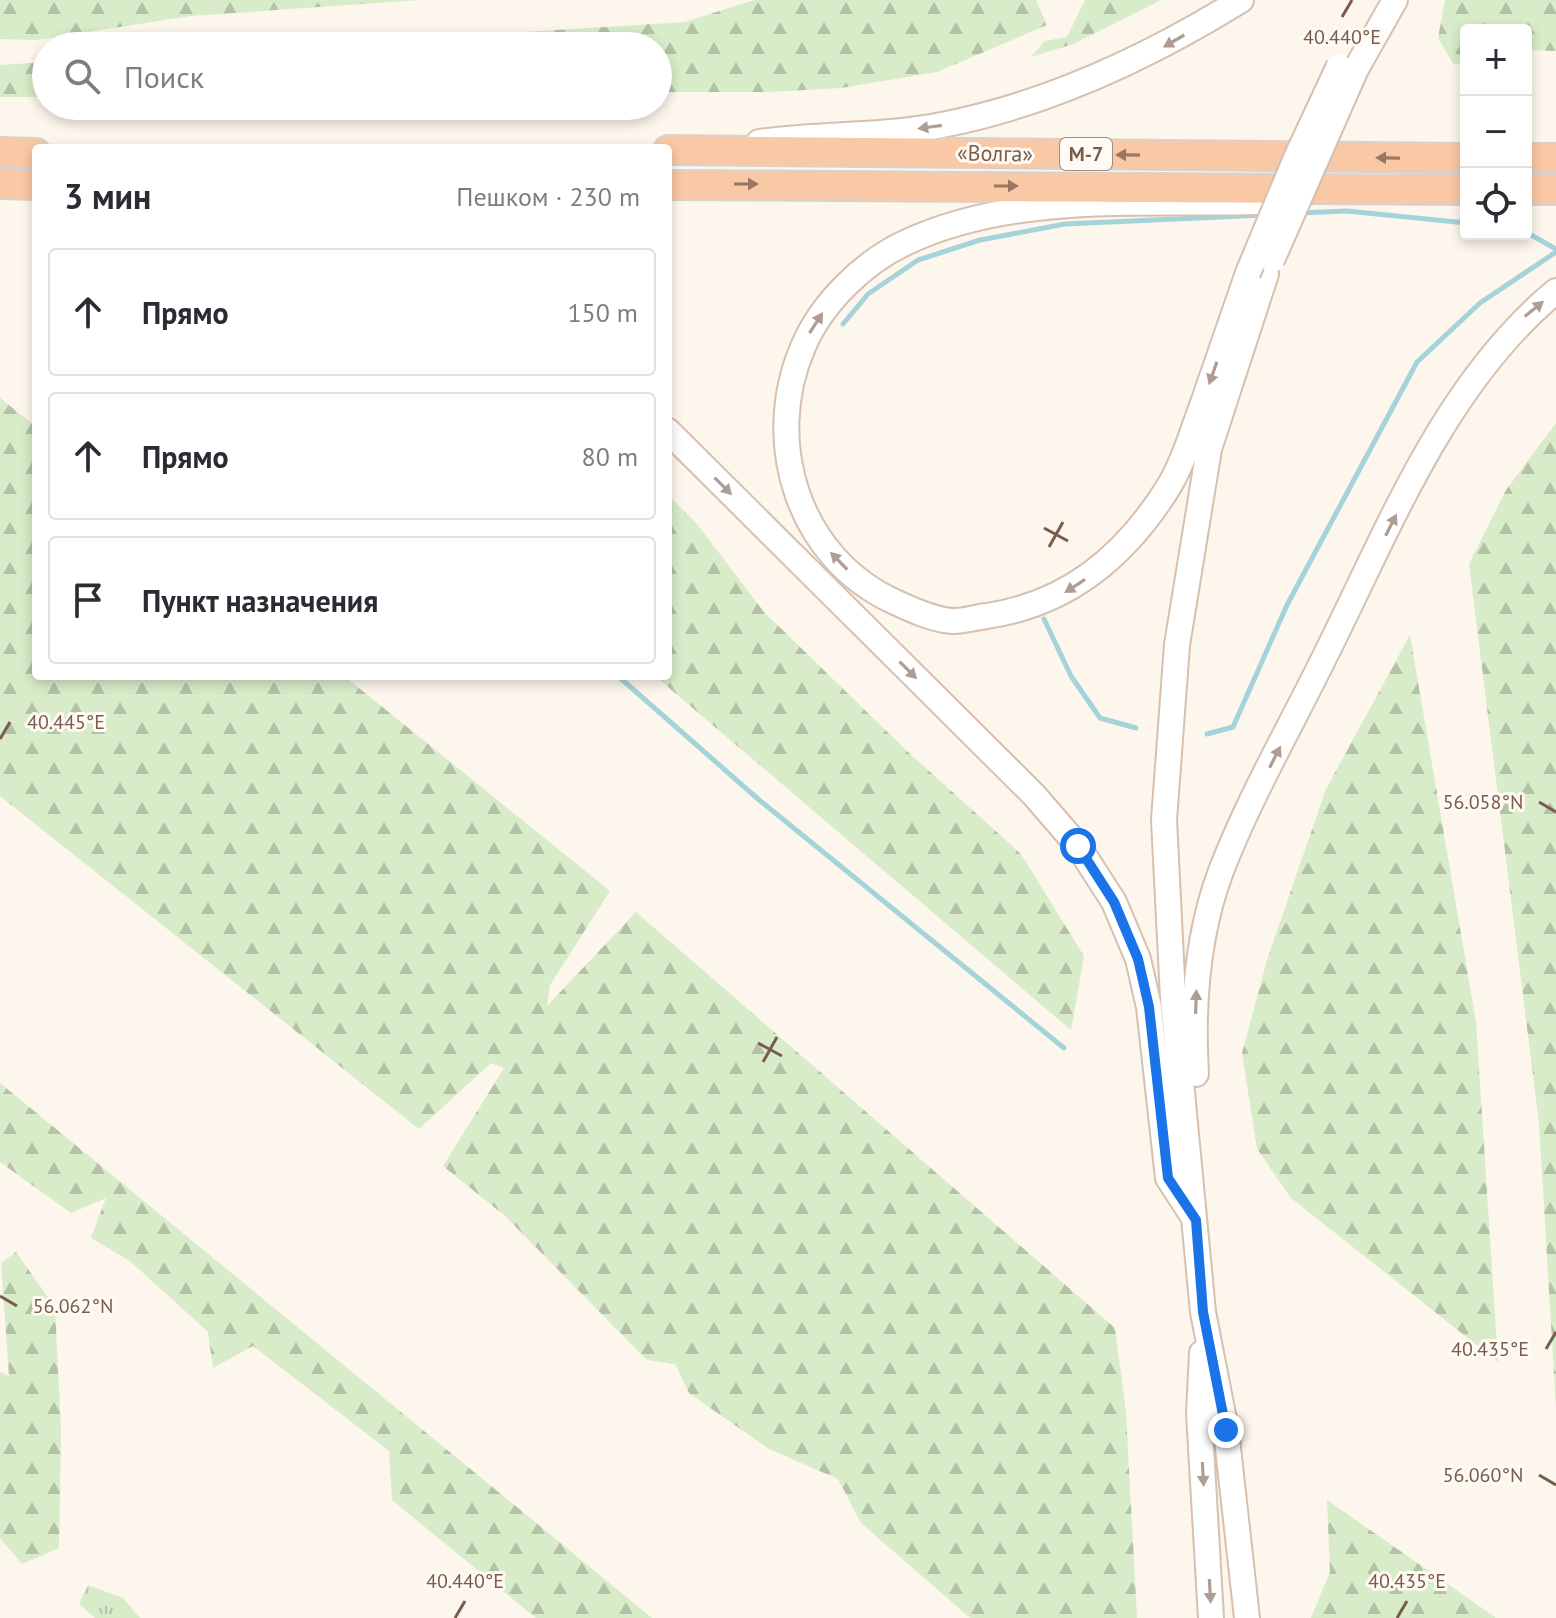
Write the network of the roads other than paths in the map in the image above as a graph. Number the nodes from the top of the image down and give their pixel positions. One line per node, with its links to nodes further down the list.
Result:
1 (1241, 0): 5 (main road, one-way to 5)
2 (1378, 0): 4 (main road)
3 (1395, 0): 4 (main road)
4 (1348, 68): 19 (main road, bridge)
5 (706, 149): 6 (highway, «Волга» / М-7); 9 (highway, «Волга» / М-7, one-way to 5)
6 (672, 150)
7 (0, 152): 8 (highway)
8 (32, 153)
9 (1460, 158)
10 (1532, 158): 11 (highway)
11 (1556, 158)
12 (0, 184): 13 (highway)
13 (32, 185)
14 (672, 185): 15 (highway, «Волга» / М-7, one-way to 15)
15 (1311, 188): 16 (highway, «Волга» / М-7); 19 (main road, one-way to 15)
16 (1460, 190)
17 (1532, 190): 18 (highway)
18 (1556, 190)
19 (1257, 273): 22 (main road)
20 (1556, 291): 22 (main road, one-way to 20)
21 (672, 435): 22 (main road, one-way to 22)
22 (1196, 1220): 23 (main road)
23 (1203, 1312): 24 (main road, one-way to 24); 25 (main road)
24 (1211, 1618)
25 (1247, 1618)

